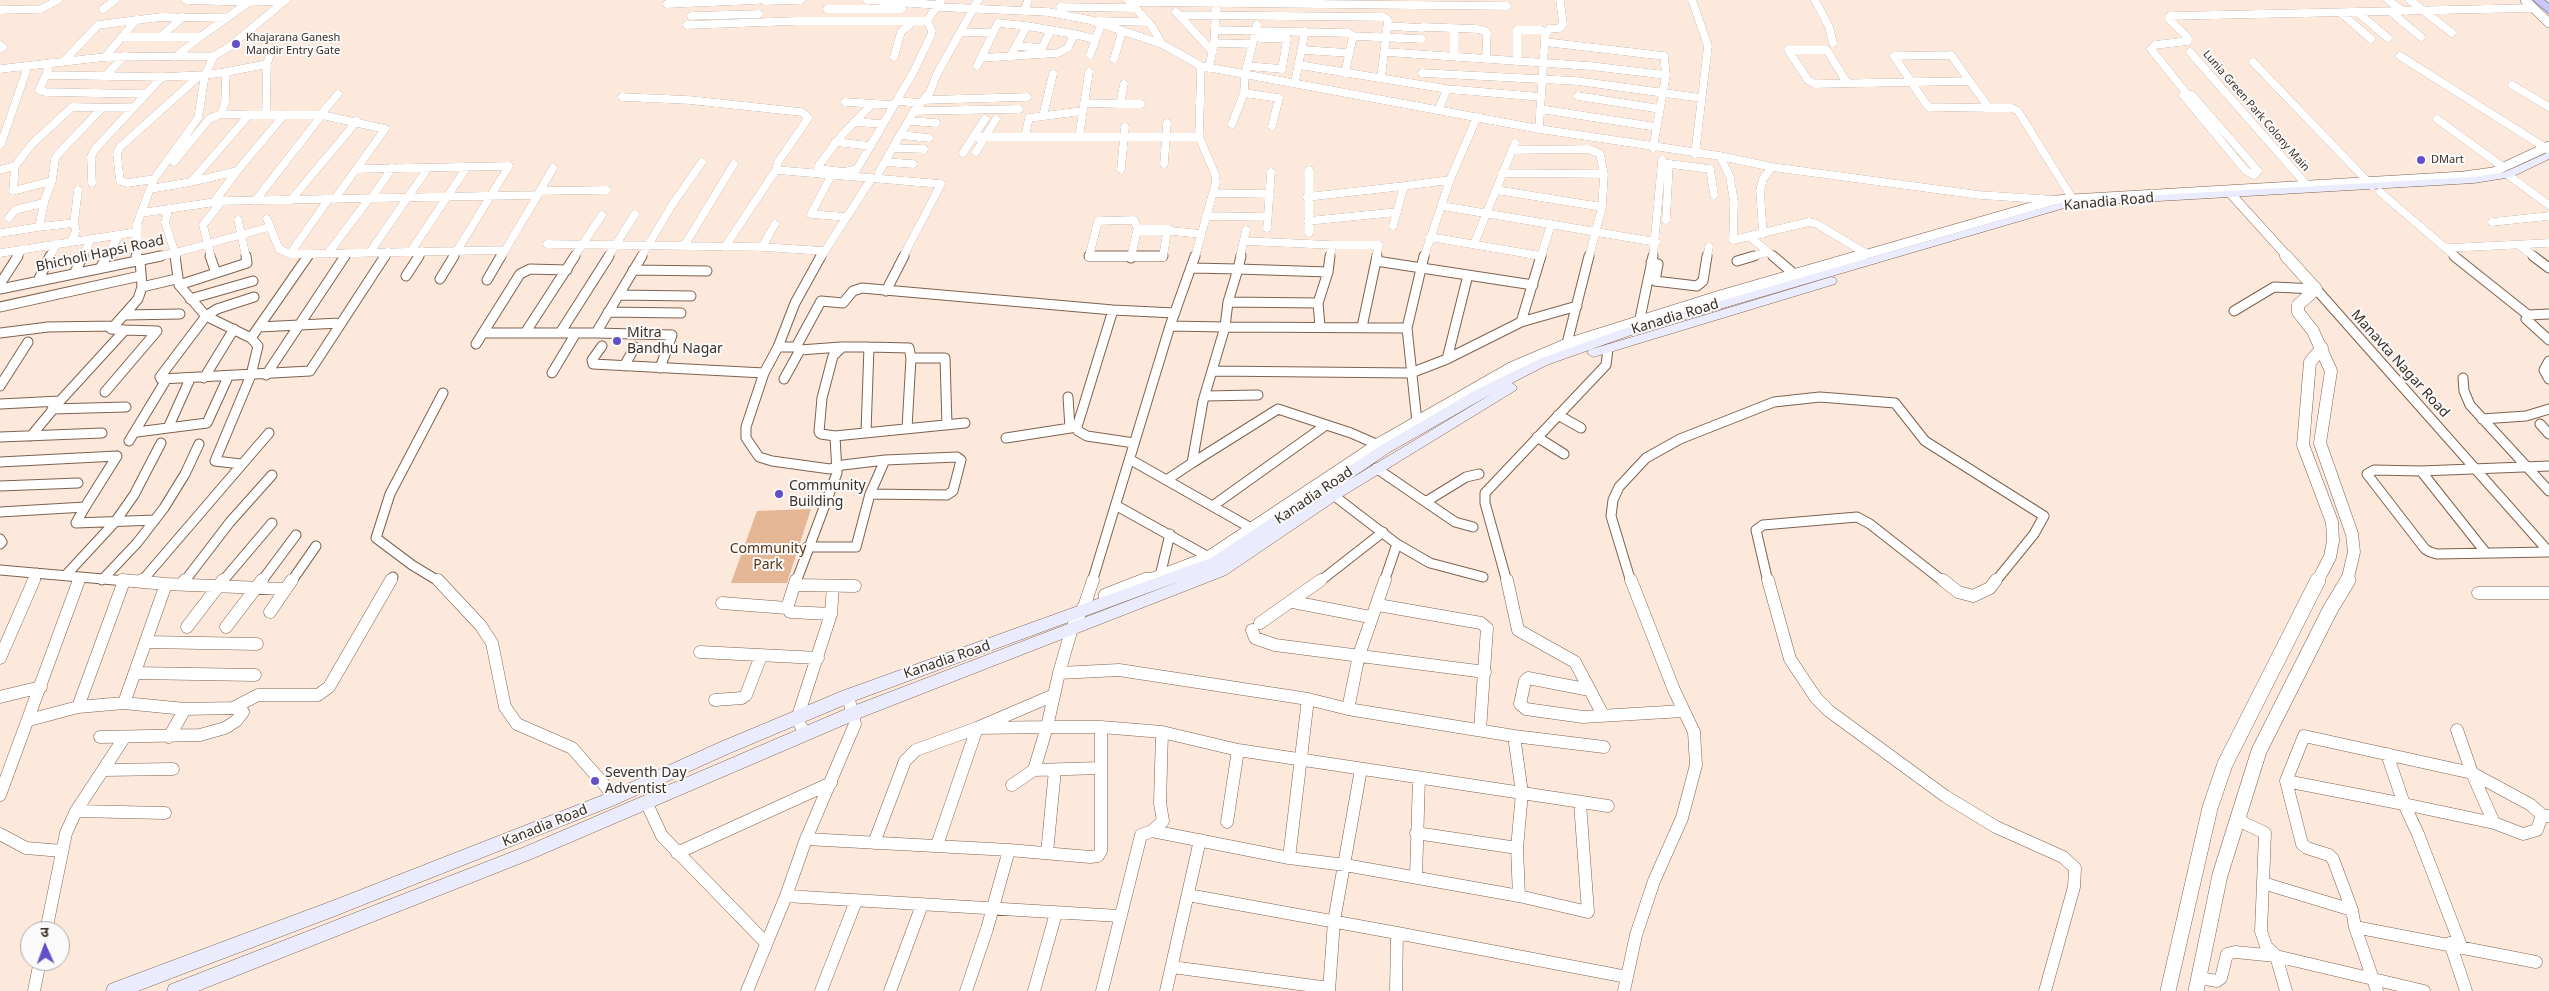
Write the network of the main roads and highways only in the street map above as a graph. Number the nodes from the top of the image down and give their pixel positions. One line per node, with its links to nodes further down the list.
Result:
1 (2536, 4): 2 (highway)
2 (2549, 10)
3 (2548, 150): 5 (main road, Kanadia Road)
4 (2549, 164): 5 (main road, Kanadia Road)
5 (2508, 173): 6 (main road, Kanadia Road)
6 (2373, 186): 7 (main road, Kanadia Road); 7 (main road, Kanadia Road)
7 (2233, 197): 8 (main road, Kanadia Road)
8 (2143, 198): 9 (main road, Kanadia Road); 9 (main road, Kanadia Road)
9 (1329, 492): 10 (main road, Kanadia Road); 10 (main road, Kanadia Road)
10 (1078, 615): 11 (main road, Kanadia Road)
11 (1045, 632): 12 (main road, Kanadia Road); 13 (main road, Kanadia Road)
12 (924, 668): 13 (main road); 14 (main road, Kanadia Road)
13 (930, 683): 15 (main road, Kanadia Road)
14 (335, 908): 15 (main road); 16 (main road, Kanadia Road)
15 (336, 927): 17 (main road, Kanadia Road)
16 (115, 991)
17 (176, 991)

